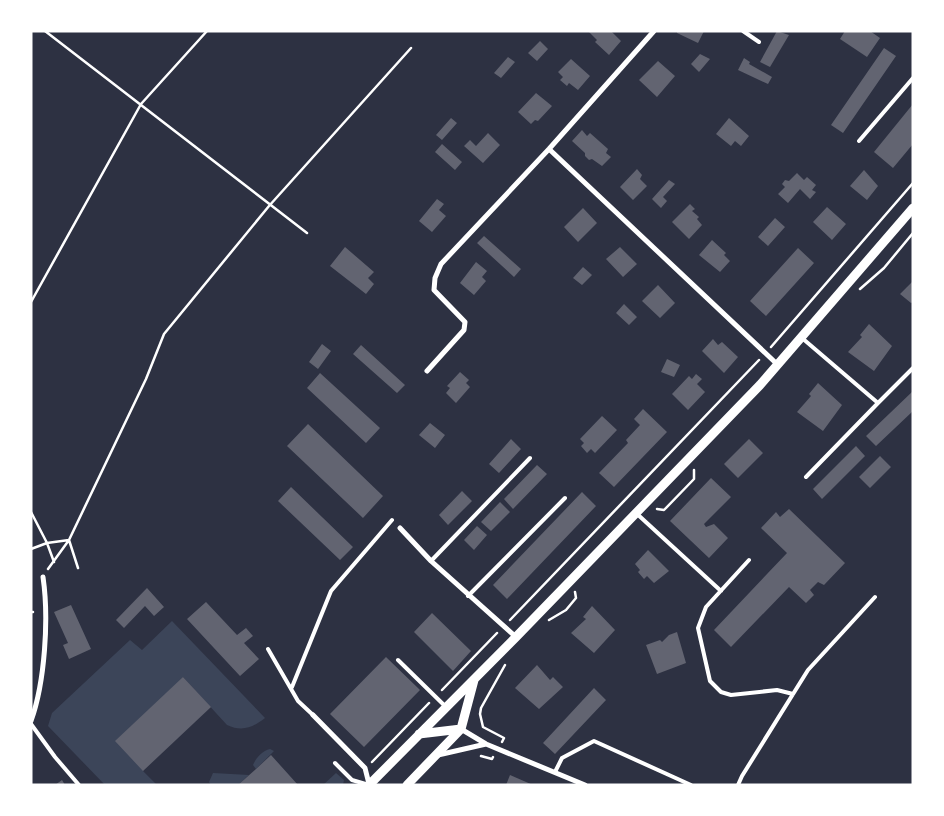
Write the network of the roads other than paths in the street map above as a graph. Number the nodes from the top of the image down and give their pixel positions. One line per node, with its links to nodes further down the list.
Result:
1 (654, 31): 6 (street)
2 (742, 31): 3 (lane)
3 (759, 42)
4 (913, 78): 5 (lane)
5 (859, 141)
6 (549, 149): 9 (street); 11 (street)
7 (913, 208): 8 (street)
8 (802, 338): 9 (street); 12 (lane)
9 (779, 365): 16 (street)
10 (913, 368): 12 (lane)
11 (427, 371)
12 (878, 403): 14 (lane)
13 (530, 458): 20 (lane)
14 (806, 477)
15 (564, 498): 23 (lane)
16 (639, 516): 22 (lane); 25 (street)
17 (392, 520): 29 (lane)
18 (400, 528): 20 (street)
19 (749, 560): 22 (lane)
20 (431, 562): 23 (street)
21 (42, 577): 33 (street)
22 (721, 591): 30 (lane)
23 (468, 596): 25 (street)
24 (875, 597): 30 (lane)
25 (516, 637): 28 (street)
26 (268, 649): 29 (lane)
27 (398, 660): 31 (lane)
28 (474, 680): 31 (street); 34 (street)
29 (292, 687): 32 (lane)
30 (793, 694): 45 (lane)
31 (446, 707): 35 (street)
32 (313, 715): 41 (street)
33 (31, 722): 40 (lane)
34 (460, 729): 35 (street); 36 (street); 37 (street)
35 (419, 734): 41 (street)
36 (486, 744): 37 (street); 39 (street)
37 (438, 755): 42 (street)
38 (335, 763): 41 (lane)
39 (555, 772): 43 (street); 44 (lane)
40 (78, 785)
41 (369, 785)
42 (407, 785)
43 (585, 785)
44 (691, 785)
45 (738, 785)

